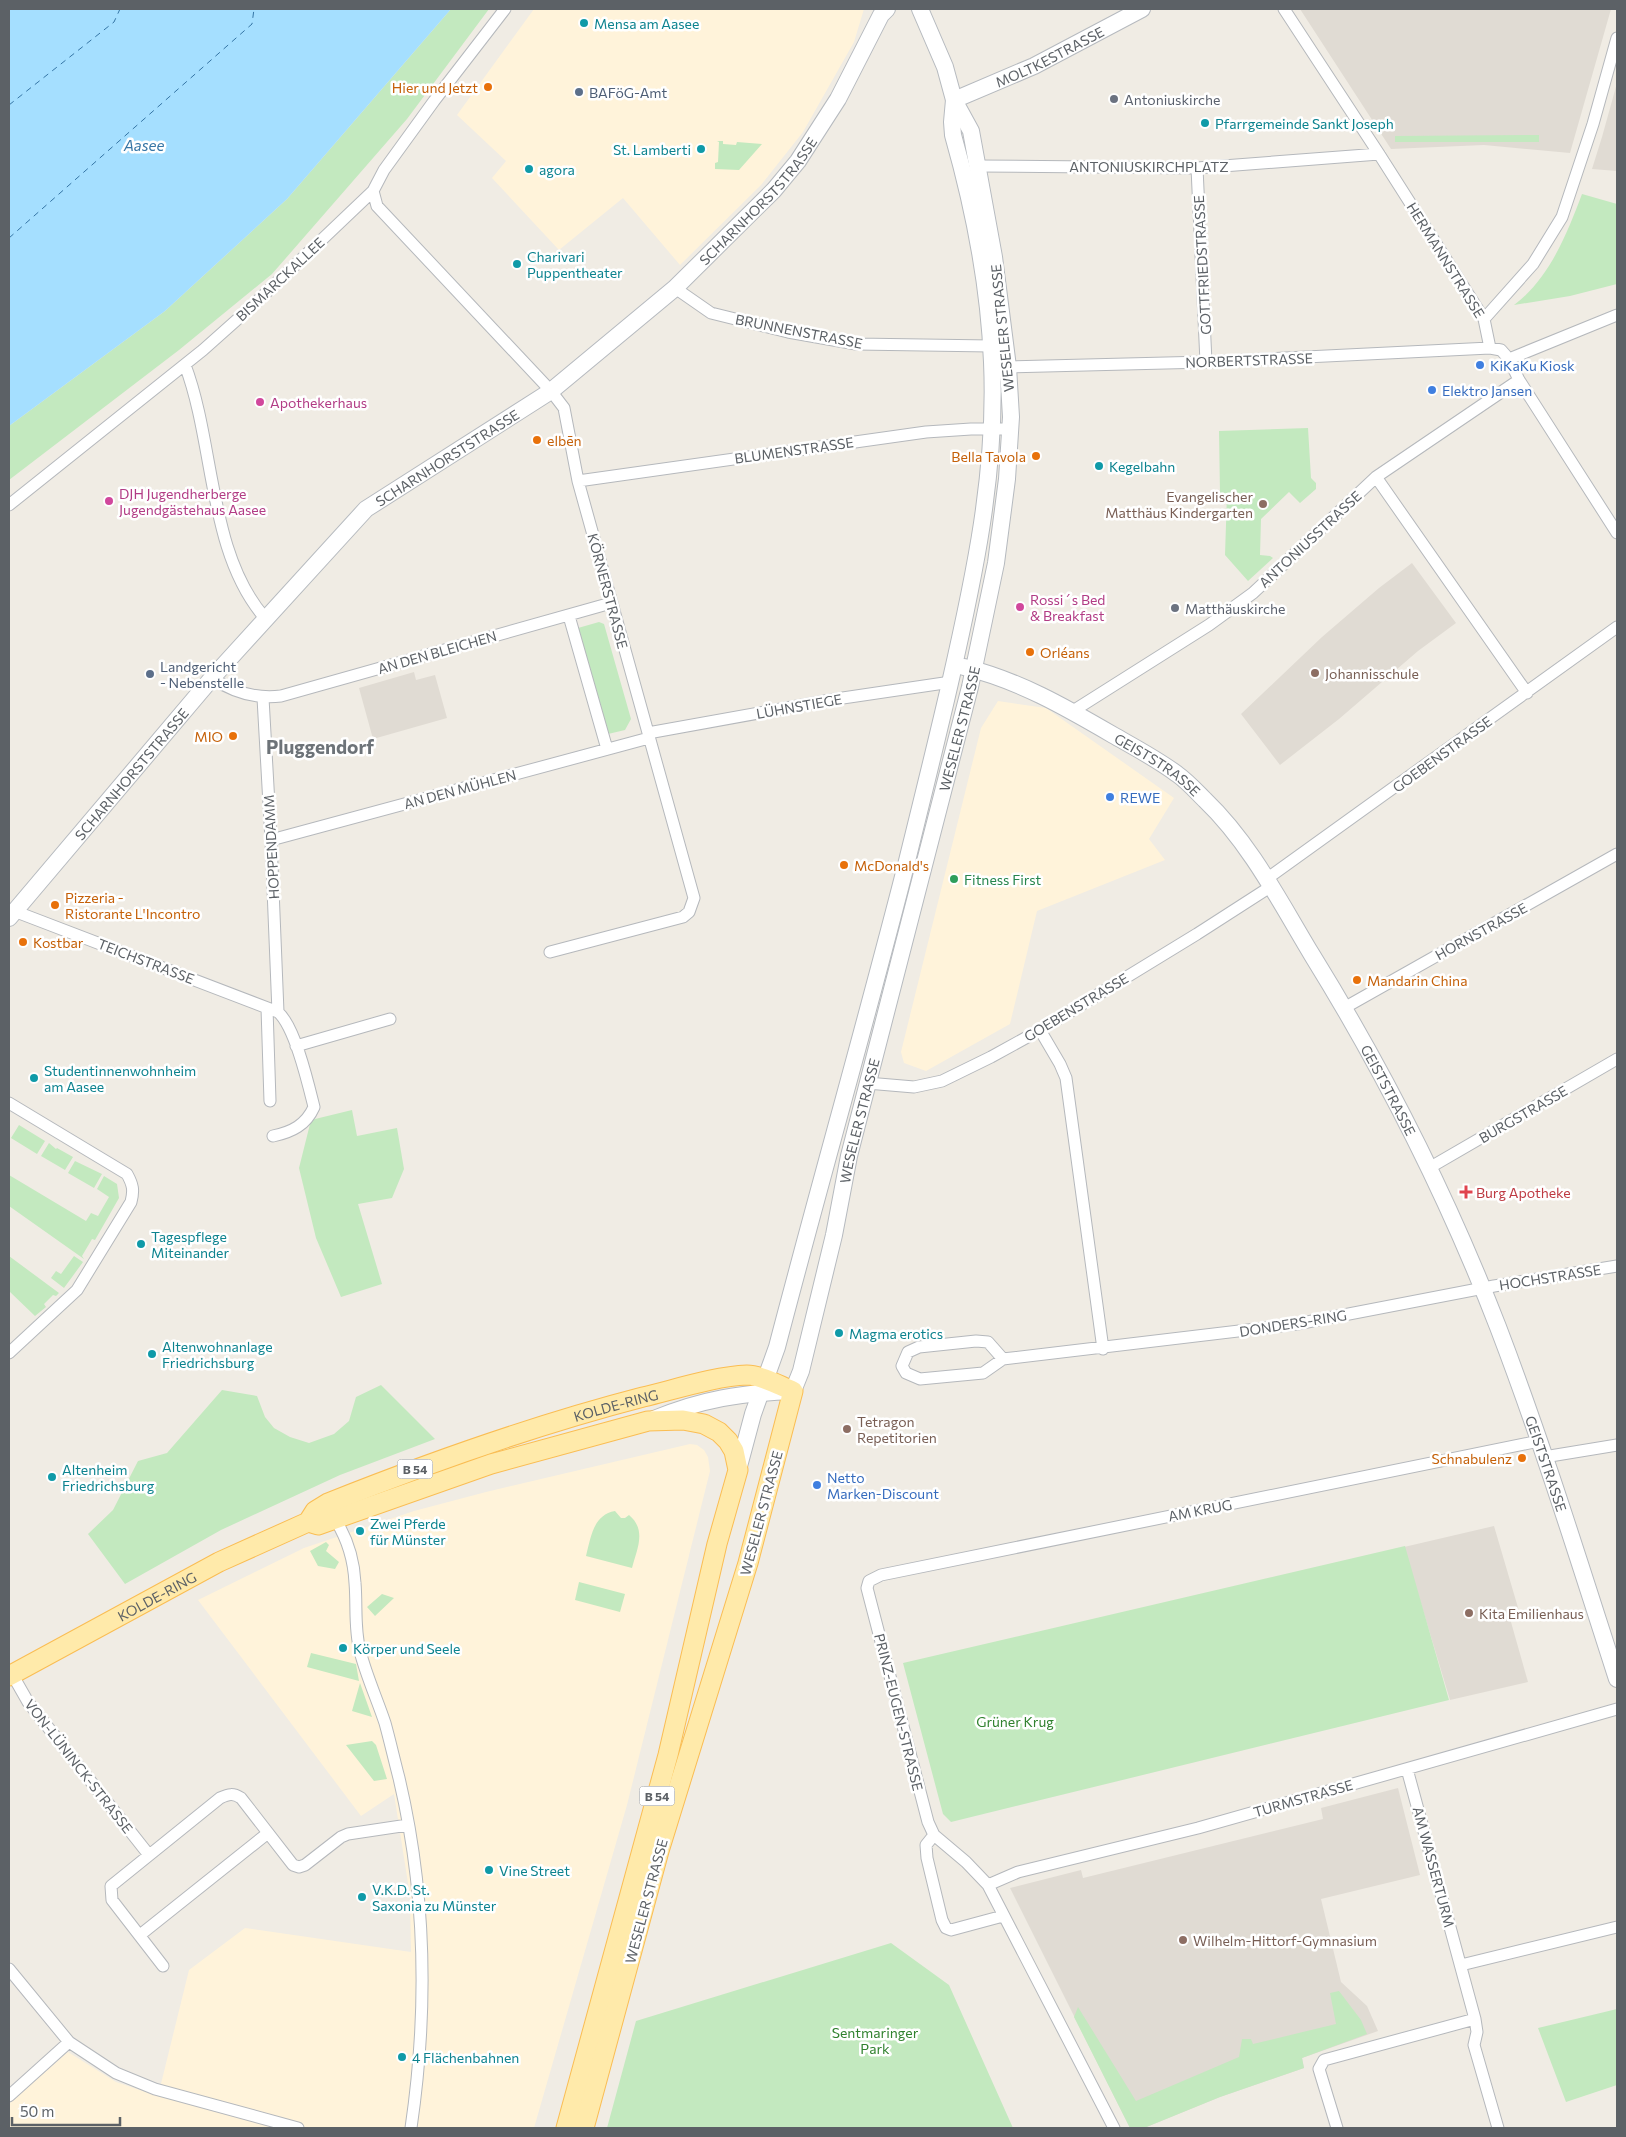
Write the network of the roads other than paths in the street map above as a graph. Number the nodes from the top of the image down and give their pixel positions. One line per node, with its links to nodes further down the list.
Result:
1 (505, 9): 11 (street, BISMARCKALLEE)
2 (887, 9): 12 (main road, SCHARNHORSTSTRASSE)
3 (920, 9): 7 (main road, WESELER STRASSE)
4 (1142, 9): 7 (main road, MOLTKESTRASSE)
5 (1284, 9): 8 (street, HERMANNSTRASSE)
6 (1617, 38): 14 (street)
7 (954, 100): 9 (main road, WESELER STRASSE); 15 (main road, WESELER STRASSE)
8 (1379, 154): 10 (street, ANTONIUSKIRCHPLATZ); 14 (street, HERMANNSTRASSE)
9 (978, 166): 10 (street, ANTONIUSKIRCHPLATZ); 20 (main road, WESELER STRASSE)
10 (1197, 168): 18 (street, GOTTFRIEDSTRASSE)
11 (373, 191): 19 (street, BISMARCKALLEE); 22 (street, KÖRNERSTRASSE)
12 (675, 288): 15 (street, BRUNNENSTRASSE); 22 (main road, SCHARNHORSTSTRASSE)
13 (1617, 316): 17 (street)
14 (1484, 319): 16 (street, HERMANNSTRASSE)
15 (991, 346): 23 (main road, WESELER STRASSE)
16 (1490, 348): 17 (street); 18 (street, NORBERTSTRASSE)
17 (1509, 359): 21 (street)
18 (1206, 362): 20 (street, NORBERTSTRASSE)
19 (185, 365): 27 (street, BISMARCKALLEE); 31 (street)
20 (1008, 367): 24 (main road, WESELER STRASSE)
21 (1518, 380): 25 (street, ANTONIUSSTRASSE); 28 (street)
22 (551, 390): 26 (street, KÖRNERSTRASSE); 31 (main road, SCHARNHORSTSTRASSE)
23 (992, 429): 24 (street, BLUMENSTRASSE); 26 (street, BLUMENSTRASSE); 33 (main road, WESELER STRASSE)
24 (1011, 429): 34 (main road, WESELER STRASSE)
25 (1376, 478): 37 (street); 39 (street, ANTONIUSSTRASSE)
26 (578, 482): 29 (street, KÖRNERSTRASSE)
27 (9, 505)
28 (1617, 533)
29 (611, 603): 30 (street, AN DEN BLEICHEN); 40 (street, KÖRNERSTRASSE)
30 (570, 616): 38 (street, AN DEN BLEICHEN); 41 (street)
31 (265, 618): 35 (main road, SCHARNHORSTSTRASSE)
32 (1617, 627): 37 (street, GOEBENSTRASSE)
33 (955, 664): 34 (main road, GEISTSTRASSE); 36 (main road, WESELER STRASSE)
34 (974, 669): 39 (main road, GEISTSTRASSE); 53 (main road, WESELER STRASSE)
35 (212, 678): 38 (street); 45 (main road, SCHARNHORSTSTRASSE)
36 (950, 682): 40 (street, LÜHNSTIEGE); 63 (main road, WESELER STRASSE)
37 (1527, 693): 44 (street, GOEBENSTRASSE)
38 (263, 698): 42 (street, HOPPENDAMM)
39 (1073, 711): 44 (main road, GEISTSTRASSE)
40 (648, 736): 41 (street, AN DEN MÜHLEN); 46 (street, KÖRNERSTRASSE)
41 (607, 750): 42 (street, AN DEN MÜHLEN)
42 (271, 840): 48 (street, HOPPENDAMM)
43 (1617, 854): 47 (street, HORNSTRASSE)
44 (1268, 883): 47 (main road, GEISTSTRASSE); 50 (street, GOEBENSTRASSE)
45 (11, 914): 48 (street, TEICHSTRASSE)
46 (550, 952)
47 (1344, 1008): 57 (main road, GEISTSTRASSE)
48 (273, 1010): 51 (street, HOPPENDAMM); 54 (street, HOPPENDAMM)
49 (390, 1019): 51 (street)
50 (1040, 1030): 53 (street, GOEBENSTRASSE); 60 (street)
51 (296, 1046): 56 (street, HOPPENDAMM)
52 (1617, 1059): 57 (street, BURGSTRASSE)
53 (867, 1083): 64 (main road, WESELER STRASSE)
54 (270, 1101)
55 (9, 1103): 61 (street)
56 (273, 1136)
57 (1429, 1168): 59 (main road, GEISTSTRASSE)
58 (1617, 1266): 59 (street, HOCHSTRASSE)
59 (1482, 1289): 60 (street, DONDERS-RING); 66 (main road, GEISTSTRASSE)
60 (1103, 1349): 62 (street, DONDERS-RING)
61 (9, 1353)
62 (1003, 1359): 62 (street, DONDERS-RING)
63 (763, 1386): 64 (main road, KOLDE-RING / B 54); 65 (main road, KOLDE-RING / B 54); 69 (main road, WESELER STRASSE / B 54); 71 (main road, KOLDE-RING / B 54)
64 (793, 1391): 94 (main road, WESELER STRASSE / B 54)
65 (648, 1422): 69 (main road, KOLDE-RING / B 54); 70 (main road, KOLDE-RING / B 54)
66 (1539, 1441): 68 (main road, GEISTSTRASSE); 72 (street, AM KRUG)
67 (1617, 1445): 68 (street)
68 (1544, 1457): 74 (main road, GEISTSTRASSE)
69 (738, 1470): 93 (main road, WESELER STRASSE / B 54)
70 (335, 1519): 71 (main road, KOLDE-RING / B 54); 77 (street)
71 (308, 1522): 73 (main road, KOLDE-RING / B 54)
72 (867, 1588): 79 (street, PRINZ-EUGEN-STRASSE)
73 (10, 1675): 80 (street, VON-LÜNINCK-STRASSE)
74 (1617, 1679)
75 (1617, 1709): 76 (street, TURMSTRASSE)
76 (1407, 1769): 81 (street, TURMSTRASSE); 85 (street, AM WASSERTURM)
77 (408, 1825): 78 (street); 92 (street)
78 (268, 1833): 80 (street); 84 (street)
79 (934, 1835): 81 (street, PRINZ-EUGEN-STRASSE); 82 (street)
80 (149, 1855): 84 (street)
81 (988, 1885): 82 (street, PRINZ-EUGEN-STRASSE)
82 (1003, 1916): 95 (street, PRINZ-EUGEN-STRASSE)
83 (1617, 1928): 85 (street)
84 (140, 1935): 86 (street)
85 (1461, 1965): 88 (street, AM WASSERTURM)
86 (164, 1966)
87 (9, 1969): 89 (street)
88 (1475, 2019): 96 (street); 97 (street, AM WASSERTURM)
89 (69, 2042): 90 (street); 91 (street)
90 (9, 2096)
91 (298, 2128)
92 (412, 2128)
93 (566, 2128)
94 (584, 2128)
95 (1114, 2128)
96 (1337, 2128)
97 (1498, 2128)

